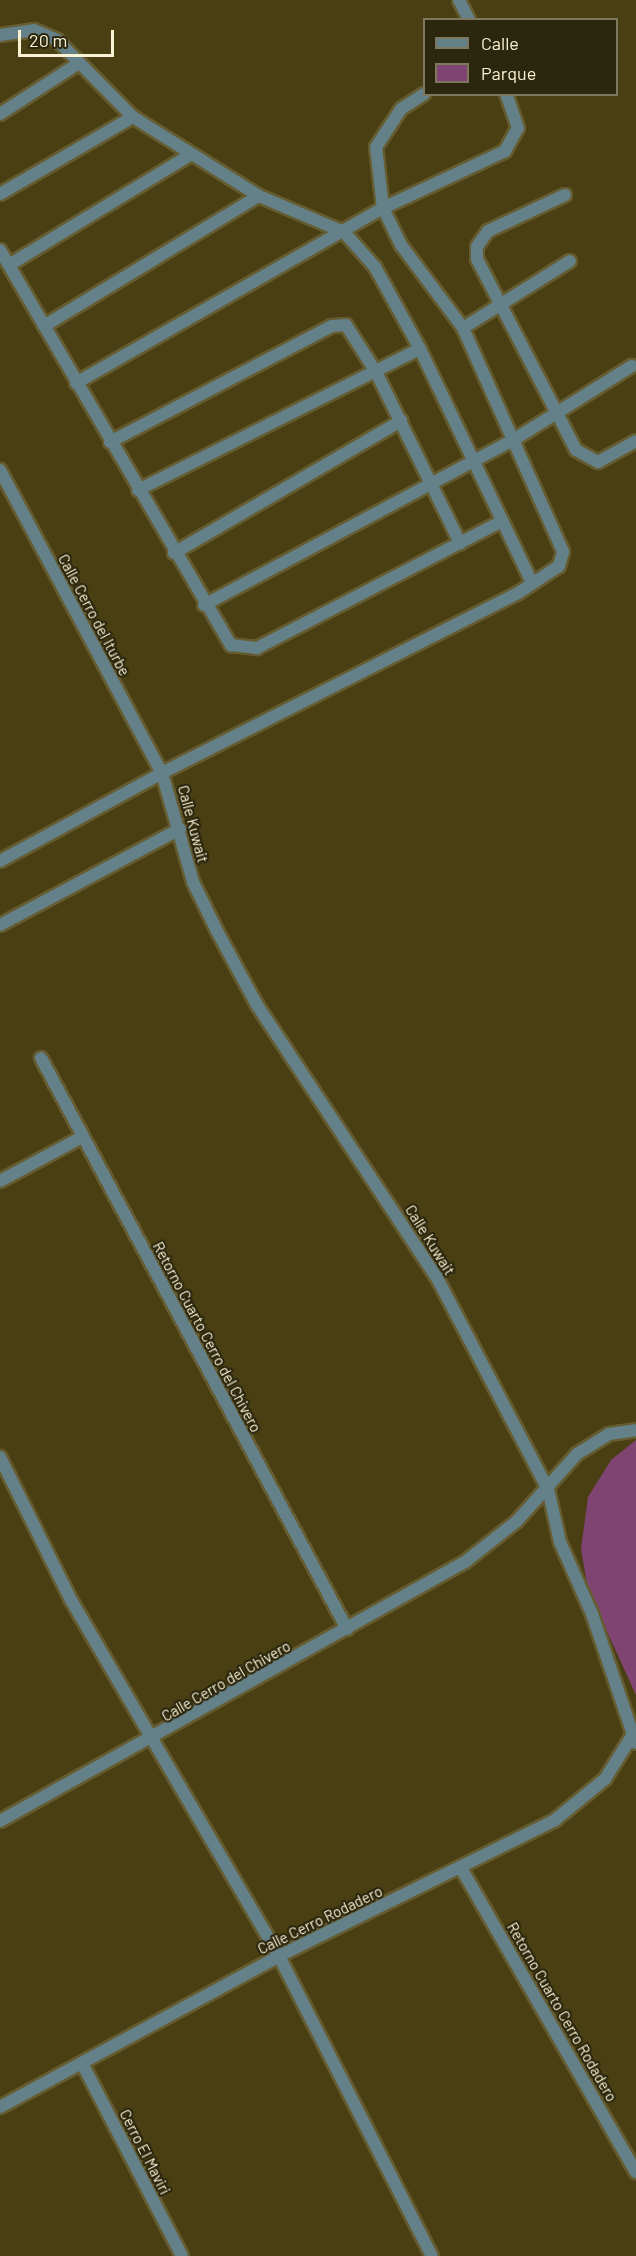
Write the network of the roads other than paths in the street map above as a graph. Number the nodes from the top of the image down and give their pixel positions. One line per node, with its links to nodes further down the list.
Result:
1 (459, 0): 2 (street)
2 (468, 18)
3 (0, 35): 4 (street)
4 (79, 63): 7 (street); 8 (street)
5 (423, 95): 13 (street)
6 (507, 96): 13 (street)
7 (0, 114)
8 (134, 117): 9 (street); 10 (street)
9 (190, 155): 12 (street); 17 (street)
10 (0, 194)
11 (565, 195): 18 (street)
12 (259, 196): 14 (street); 19 (street)
13 (383, 208): 14 (street); 20 (street)
14 (344, 232): 21 (street); 24 (street)
15 (0, 250): 17 (street)
16 (570, 261): 18 (street)
17 (9, 265): 19 (street)
18 (501, 305): 20 (street); 25 (street)
19 (44, 326): 24 (street)
20 (463, 328): 27 (street)
21 (420, 350): 23 (street); 30 (street)
22 (632, 366): 25 (street)
23 (376, 372): 26 (street); 29 (street); 33 (street)
24 (76, 383): 29 (street)
25 (556, 414): 27 (street); 28 (street)
26 (401, 421): 32 (street); 36 (street)
27 (515, 440): 30 (street); 37 (street)
28 (636, 441)
29 (110, 442): 33 (street)
30 (474, 460): 32 (street); 34 (street)
31 (0, 470): 39 (street, Calle Cerro del Iturbe)
32 (432, 482): 35 (street); 38 (street)
33 (138, 490): 36 (street)
34 (502, 521): 35 (street); 37 (street)
35 (460, 543): 38 (street)
36 (174, 553): 38 (street)
37 (532, 583): 39 (street)
38 (204, 605)
39 (162, 773): 40 (street, Calle Kuwait); 41 (street)
40 (180, 829): 42 (street); 48 (street, Calle Kuwait)
41 (0, 861)
42 (0, 925)
43 (41, 1058): 44 (street, Retorno Cuarto Cerro del Chivero)
44 (82, 1137): 45 (street); 49 (street, Retorno Cuarto Cerro del Chivero)
45 (0, 1181)
46 (636, 1430): 48 (street, Calle Cerro del Chivero)
47 (0, 1457): 50 (street)
48 (548, 1489): 49 (street, Calle Cerro del Chivero); 51 (street, Calle Kuwait)
49 (347, 1629): 50 (street, Calle Cerro del Chivero)
50 (155, 1739): 52 (street, Calle Cerro del Chivero); 54 (street)
51 (634, 1739): 53 (street, Calle Cerro Rodadero)
52 (0, 1821)
53 (461, 1868): 54 (street, Calle Cerro Rodadero); 57 (street, Retorno Cuarto Cerro Rodadero)
54 (279, 1956): 55 (street, Calle Cerro Rodadero); 59 (street)
55 (82, 2063): 56 (street, Calle Cerro Rodadero); 58 (street, Cerro El Maviri)
56 (0, 2107)
57 (636, 2172)
58 (182, 2256)
59 (432, 2256)

